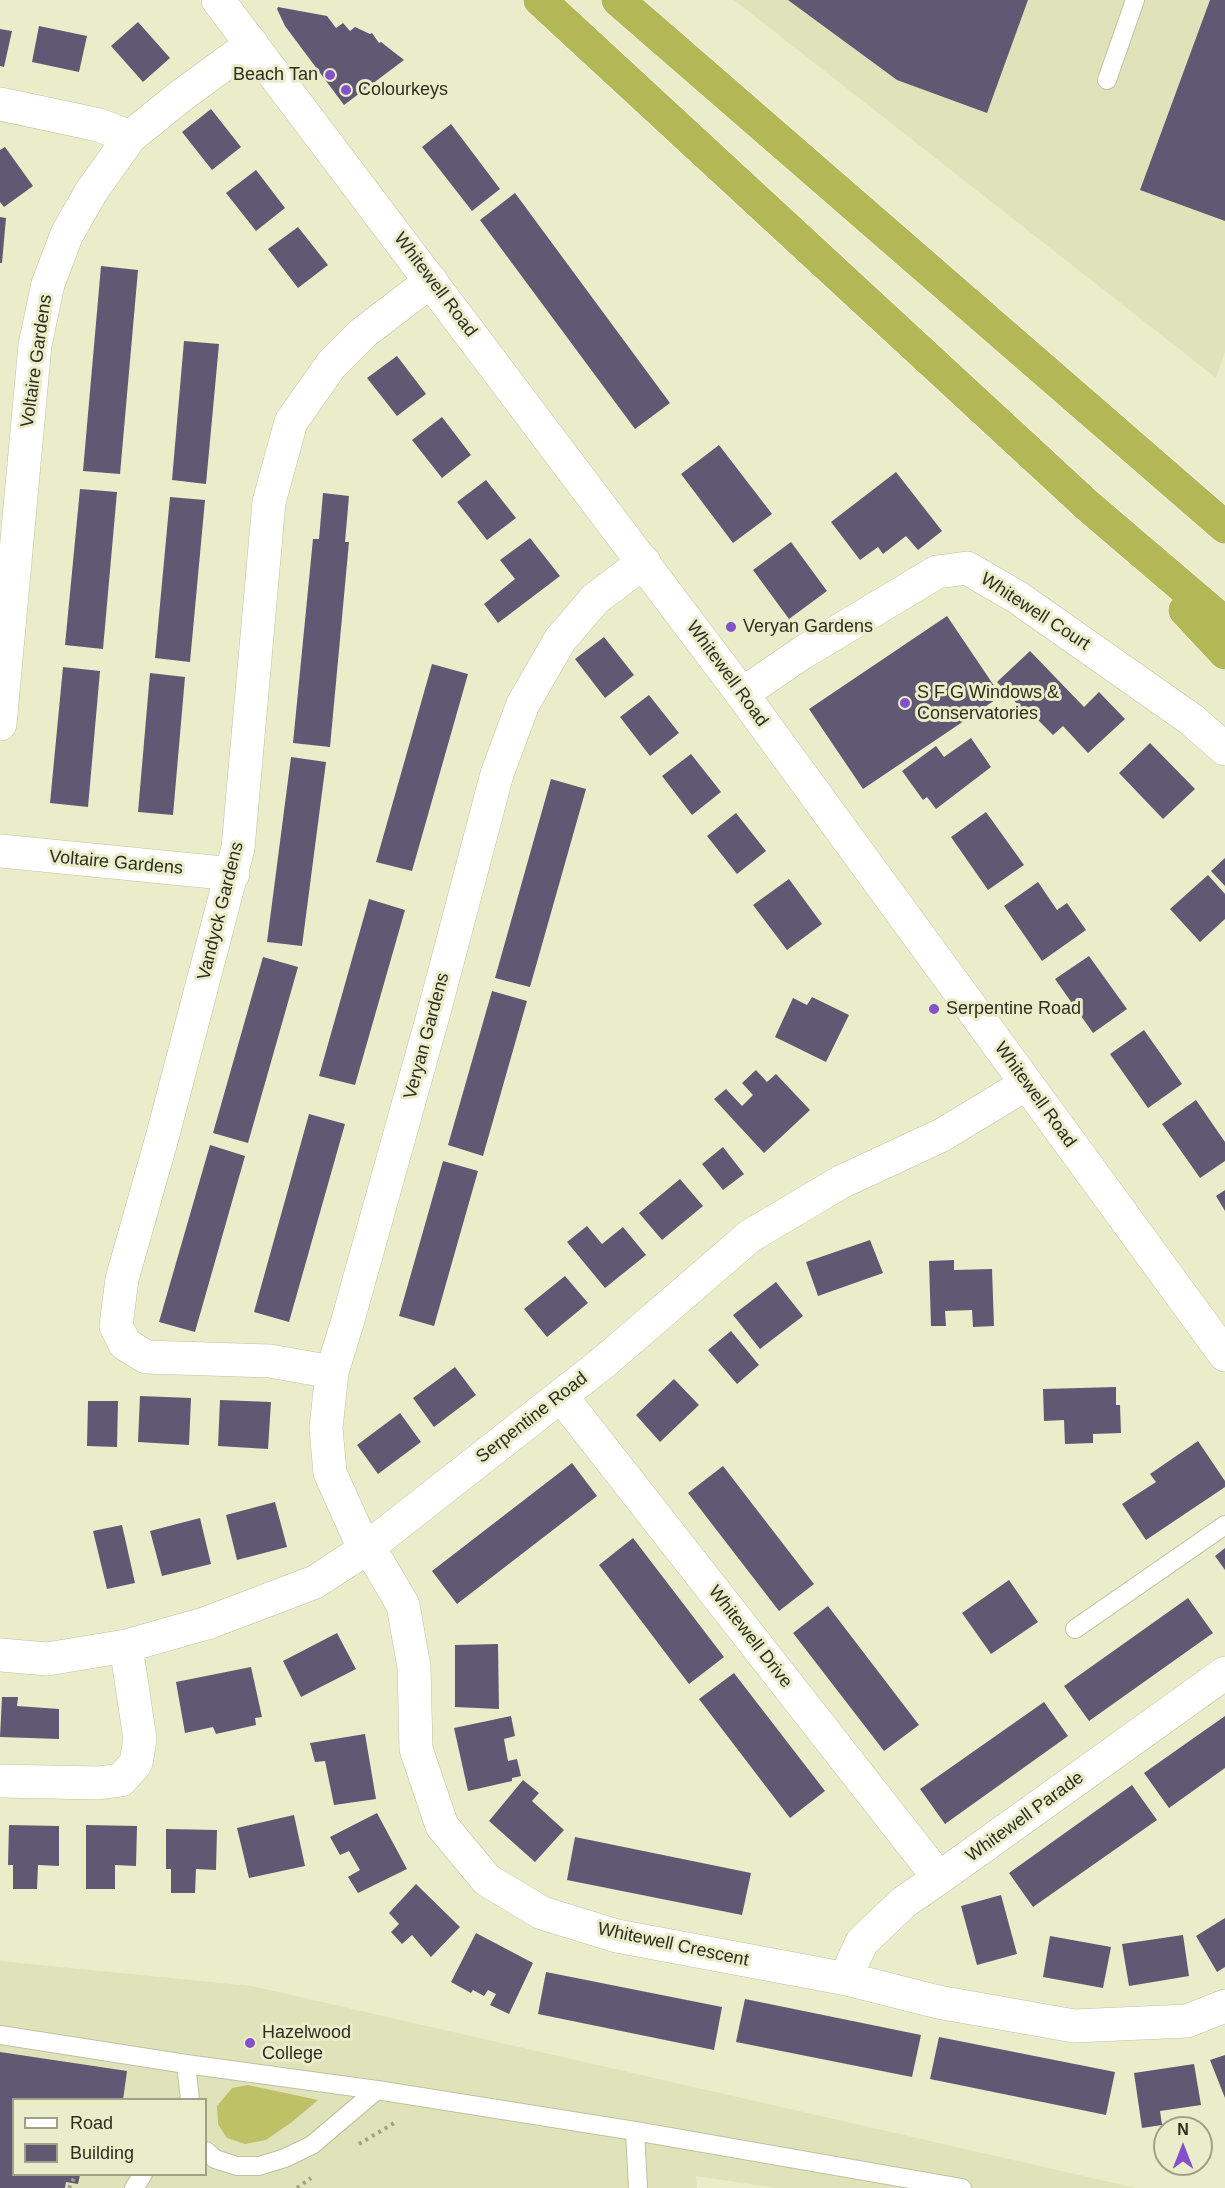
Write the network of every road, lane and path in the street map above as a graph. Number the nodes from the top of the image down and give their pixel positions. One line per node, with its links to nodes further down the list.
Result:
1 (218, 0): 5 (street, Whitewell Road)
2 (540, 0): 10 (highway)
3 (618, 0): 11 (highway)
4 (1135, 0): 6 (lane)
5 (252, 44): 8 (street, Voltaire Gardens); 9 (street, Whitewell Road)
6 (1107, 80)
7 (0, 104): 8 (street)
8 (130, 137): 16 (street, Voltaire Gardens)
9 (431, 281): 12 (street, Whitewell Road); 19 (street, Vandyck Gardens)
10 (1088, 506): 13 (highway); 14 (highway)
11 (1225, 527)
12 (644, 562): 15 (street, Whitewell Road); 22 (street, Veryan Gardens)
13 (1225, 623)
14 (1225, 653)
15 (742, 694): 17 (street, Whitewell Court); 20 (street, Whitewell Road)
16 (0, 724)
17 (1225, 749)
18 (0, 851): 19 (street, Voltaire Gardens)
19 (233, 874): 22 (street, Vandyck Gardens)
20 (1026, 1084): 21 (street, Whitewell Road); 23 (street, Serpentine Road)
21 (1222, 1347)
22 (332, 1372): 25 (street, Veryan Gardens)
23 (561, 1395): 25 (street, Serpentine Road); 31 (street, Whitewell Drive)
24 (1225, 1525): 26 (lane)
25 (367, 1548): 27 (street, Serpentine Road); 32 (street, Whitewell Crescent)
26 (1075, 1629)
27 (126, 1646): 28 (street, Serpentine Road); 30 (street)
28 (0, 1655)
29 (1225, 1673): 31 (street, Whitewell Parade)
30 (0, 1781)
31 (939, 1878): 32 (street, Whitewell Parade)
32 (847, 1979): 33 (street, Whitewell Crescent)
33 (1225, 2007)
34 (0, 2035): 35 (lane)
35 (186, 2064): 36 (lane); 37 (lane)
36 (377, 2090): 39 (lane); 41 (lane)
37 (190, 2098)
38 (400, 2120): 40 (path)
39 (635, 2131): 44 (lane); 45 (lane)
40 (352, 2149)
41 (207, 2152)
42 (315, 2175): 43 (path)
43 (297, 2188)
44 (638, 2188)
45 (962, 2188)

